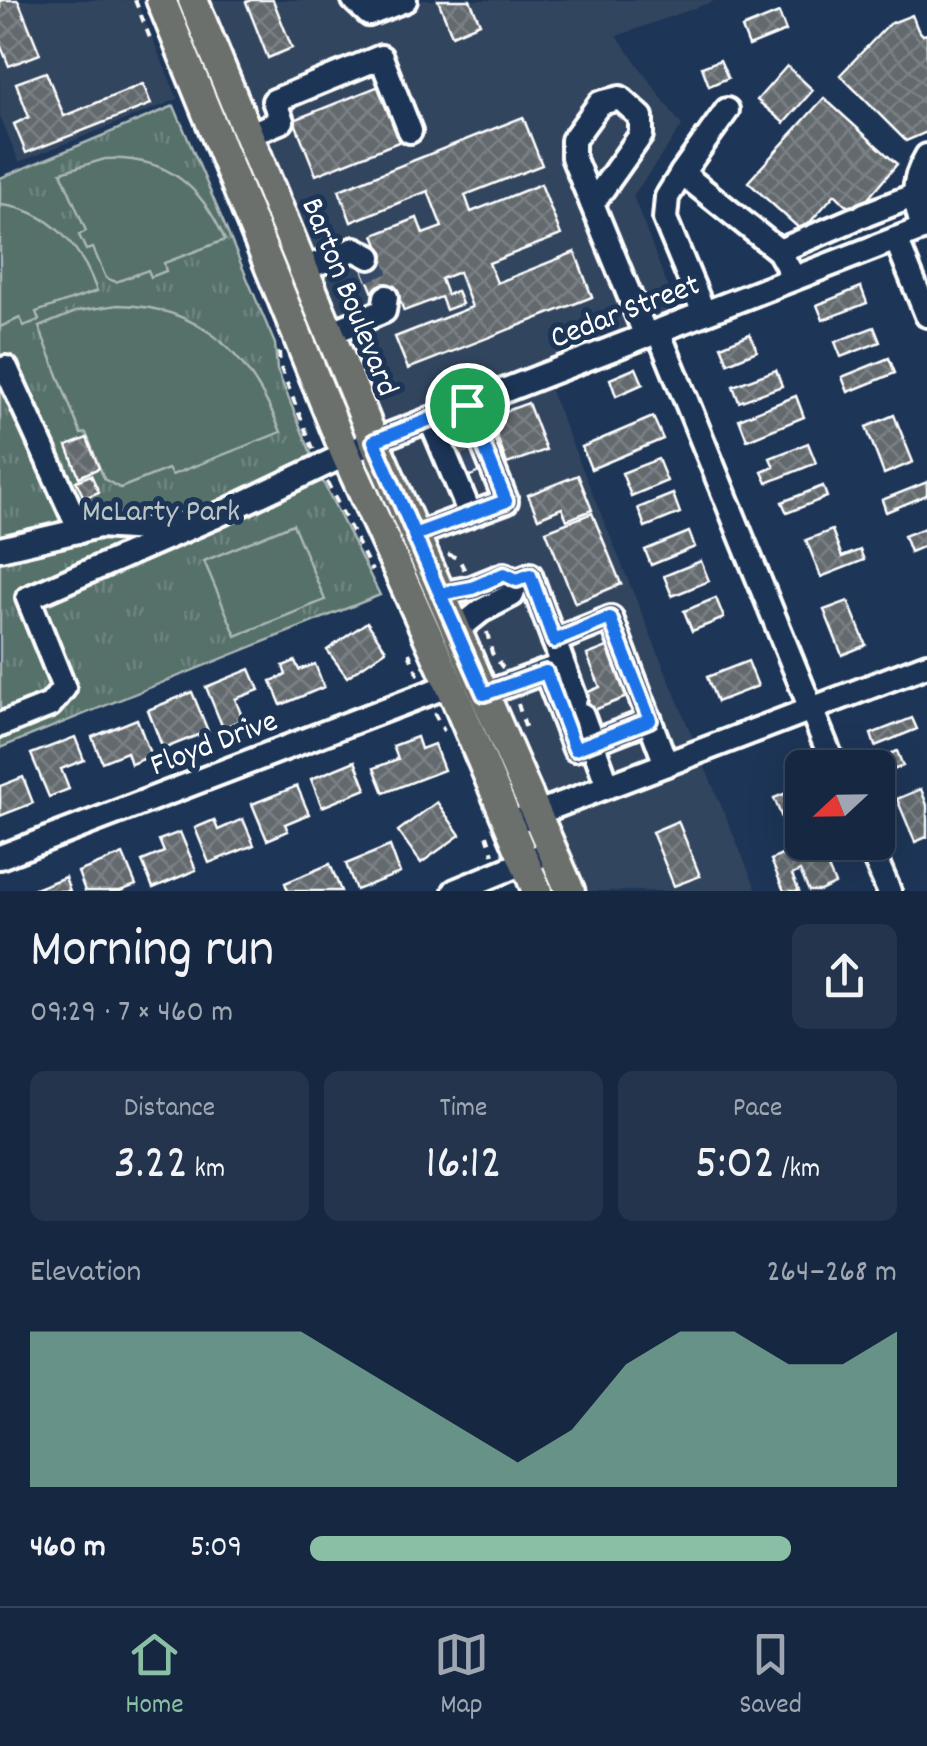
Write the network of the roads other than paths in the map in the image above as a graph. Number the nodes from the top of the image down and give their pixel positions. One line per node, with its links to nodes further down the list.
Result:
1 (160, 0): 27 (main road, Barton Boulevard)
2 (193, 0): 7 (main road, Barton Boulevard)
3 (354, 0): 4 (street)
4 (404, 0)
5 (727, 110): 9 (street)
6 (410, 131): 7 (street)
7 (248, 135): 16 (main road, Barton Boulevard)
8 (927, 156): 10 (street)
9 (682, 173): 14 (street); 19 (street)
10 (913, 196): 12 (street); 14 (street)
11 (592, 204): 22 (street)
12 (925, 228): 13 (street, Cedar Street)
13 (896, 239): 17 (street, Cedar Street); 20 (street)
14 (779, 250): 17 (street)
15 (370, 257): 16 (street)
16 (304, 269): 21 (main road, Barton Boulevard)
17 (794, 278): 19 (street, Cedar Street)
18 (386, 297): 21 (street)
19 (704, 313): 22 (street, Cedar Street)
20 (927, 315)
21 (330, 333): 26 (main road, Barton Boulevard)
22 (652, 334): 24 (street, Cedar Street); 42 (street)
23 (6, 368): 31 (street)
24 (467, 405): 25 (street, Cedar Street); 28 (street)
25 (430, 419): 26 (street, Cedar Street); 28 (street)
26 (374, 441): 27 (street, Cedar Street); 32 (main road, Barton Boulevard)
27 (346, 454): 30 (street, Cedar Street); 40 (main road, Barton Boulevard)
28 (467, 457): 29 (street); 29 (street)
29 (470, 514): 32 (street)
30 (214, 516): 31 (street); 44 (street)
31 (80, 530): 33 (street)
32 (414, 535): 35 (main road, Barton Boulevard)
33 (0, 549)
34 (517, 580): 35 (street); 36 (street); 37 (street)
35 (440, 594): 36 (main road, Barton Boulevard)
36 (456, 630): 41 (main road, Barton Boulevard)
37 (554, 641): 39 (street); 43 (street)
38 (927, 665): 42 (street)
39 (555, 668): 41 (street); 45 (street); 45 (street)
40 (450, 685): 49 (main road, Barton Boulevard); 51 (street, Floyd Drive)
41 (484, 694): 49 (main road, Barton Boulevard)
42 (810, 709): 46 (street); 47 (street)
43 (650, 720): 45 (street); 47 (street)
44 (0, 725)
45 (592, 742): 48 (street)
46 (827, 750)
47 (666, 764): 48 (street)
48 (608, 786): 49 (street)
49 (523, 819): 50 (main road, Barton Boulevard); 53 (main road, Barton Boulevard)
50 (552, 851): 53 (street); 56 (main road, Barton Boulevard)
51 (0, 857)
52 (876, 860): 57 (street)
53 (525, 862): 54 (street); 55 (main road, Barton Boulevard)
54 (455, 891)
55 (537, 891)
56 (570, 891)
57 (889, 891)

